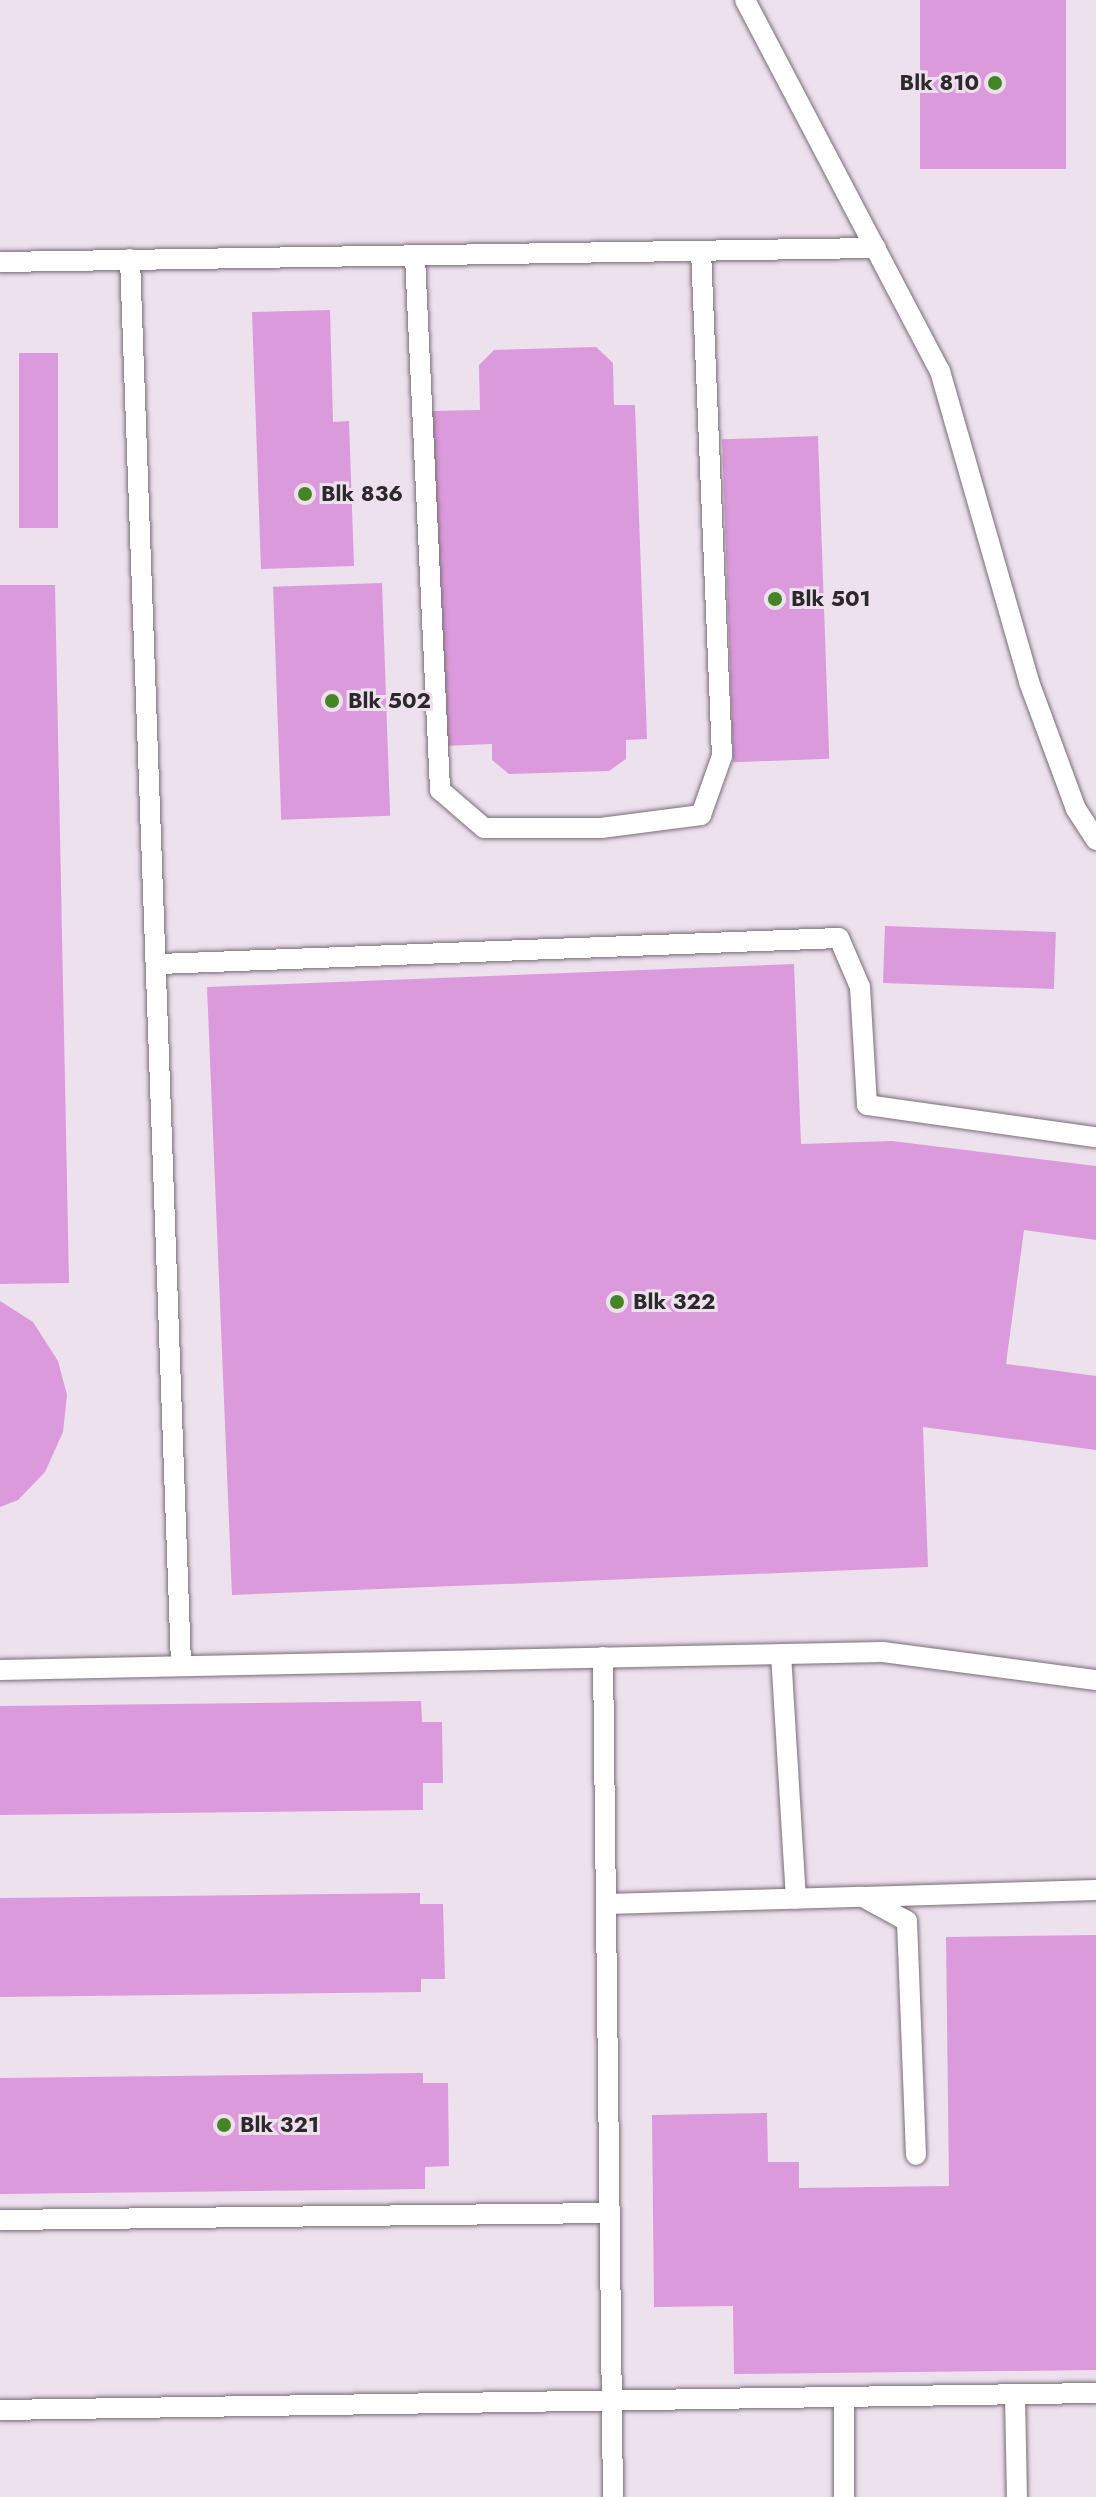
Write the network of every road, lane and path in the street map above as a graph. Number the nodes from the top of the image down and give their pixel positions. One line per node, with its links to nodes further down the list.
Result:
1 (745, 0): 2 (lane)
2 (876, 248): 3 (lane); 7 (lane)
3 (701, 251): 4 (lane); 4 (lane)
4 (415, 257): 5 (lane)
5 (130, 259): 6 (lane); 8 (lane)
6 (0, 262)
7 (1096, 840)
8 (159, 964): 9 (lane); 12 (lane)
9 (1096, 1137)
10 (781, 1654): 11 (lane); 14 (lane); 17 (lane)
11 (603, 1657): 12 (lane); 18 (lane)
12 (181, 1665): 13 (lane)
13 (0, 1670)
14 (1096, 1680)
15 (1096, 1890): 16 (lane)
16 (863, 1897): 17 (lane); 19 (lane)
17 (796, 1899): 18 (lane)
18 (606, 1904): 20 (lane)
19 (916, 2155)
20 (609, 2213): 21 (lane); 25 (lane)
21 (0, 2220)
22 (1096, 2393): 23 (lane)
23 (1015, 2395): 24 (lane); 29 (lane)
24 (844, 2397): 25 (lane); 28 (lane)
25 (611, 2401): 26 (lane); 27 (lane)
26 (0, 2410)
27 (613, 2497)
28 (844, 2497)
29 (1017, 2497)

